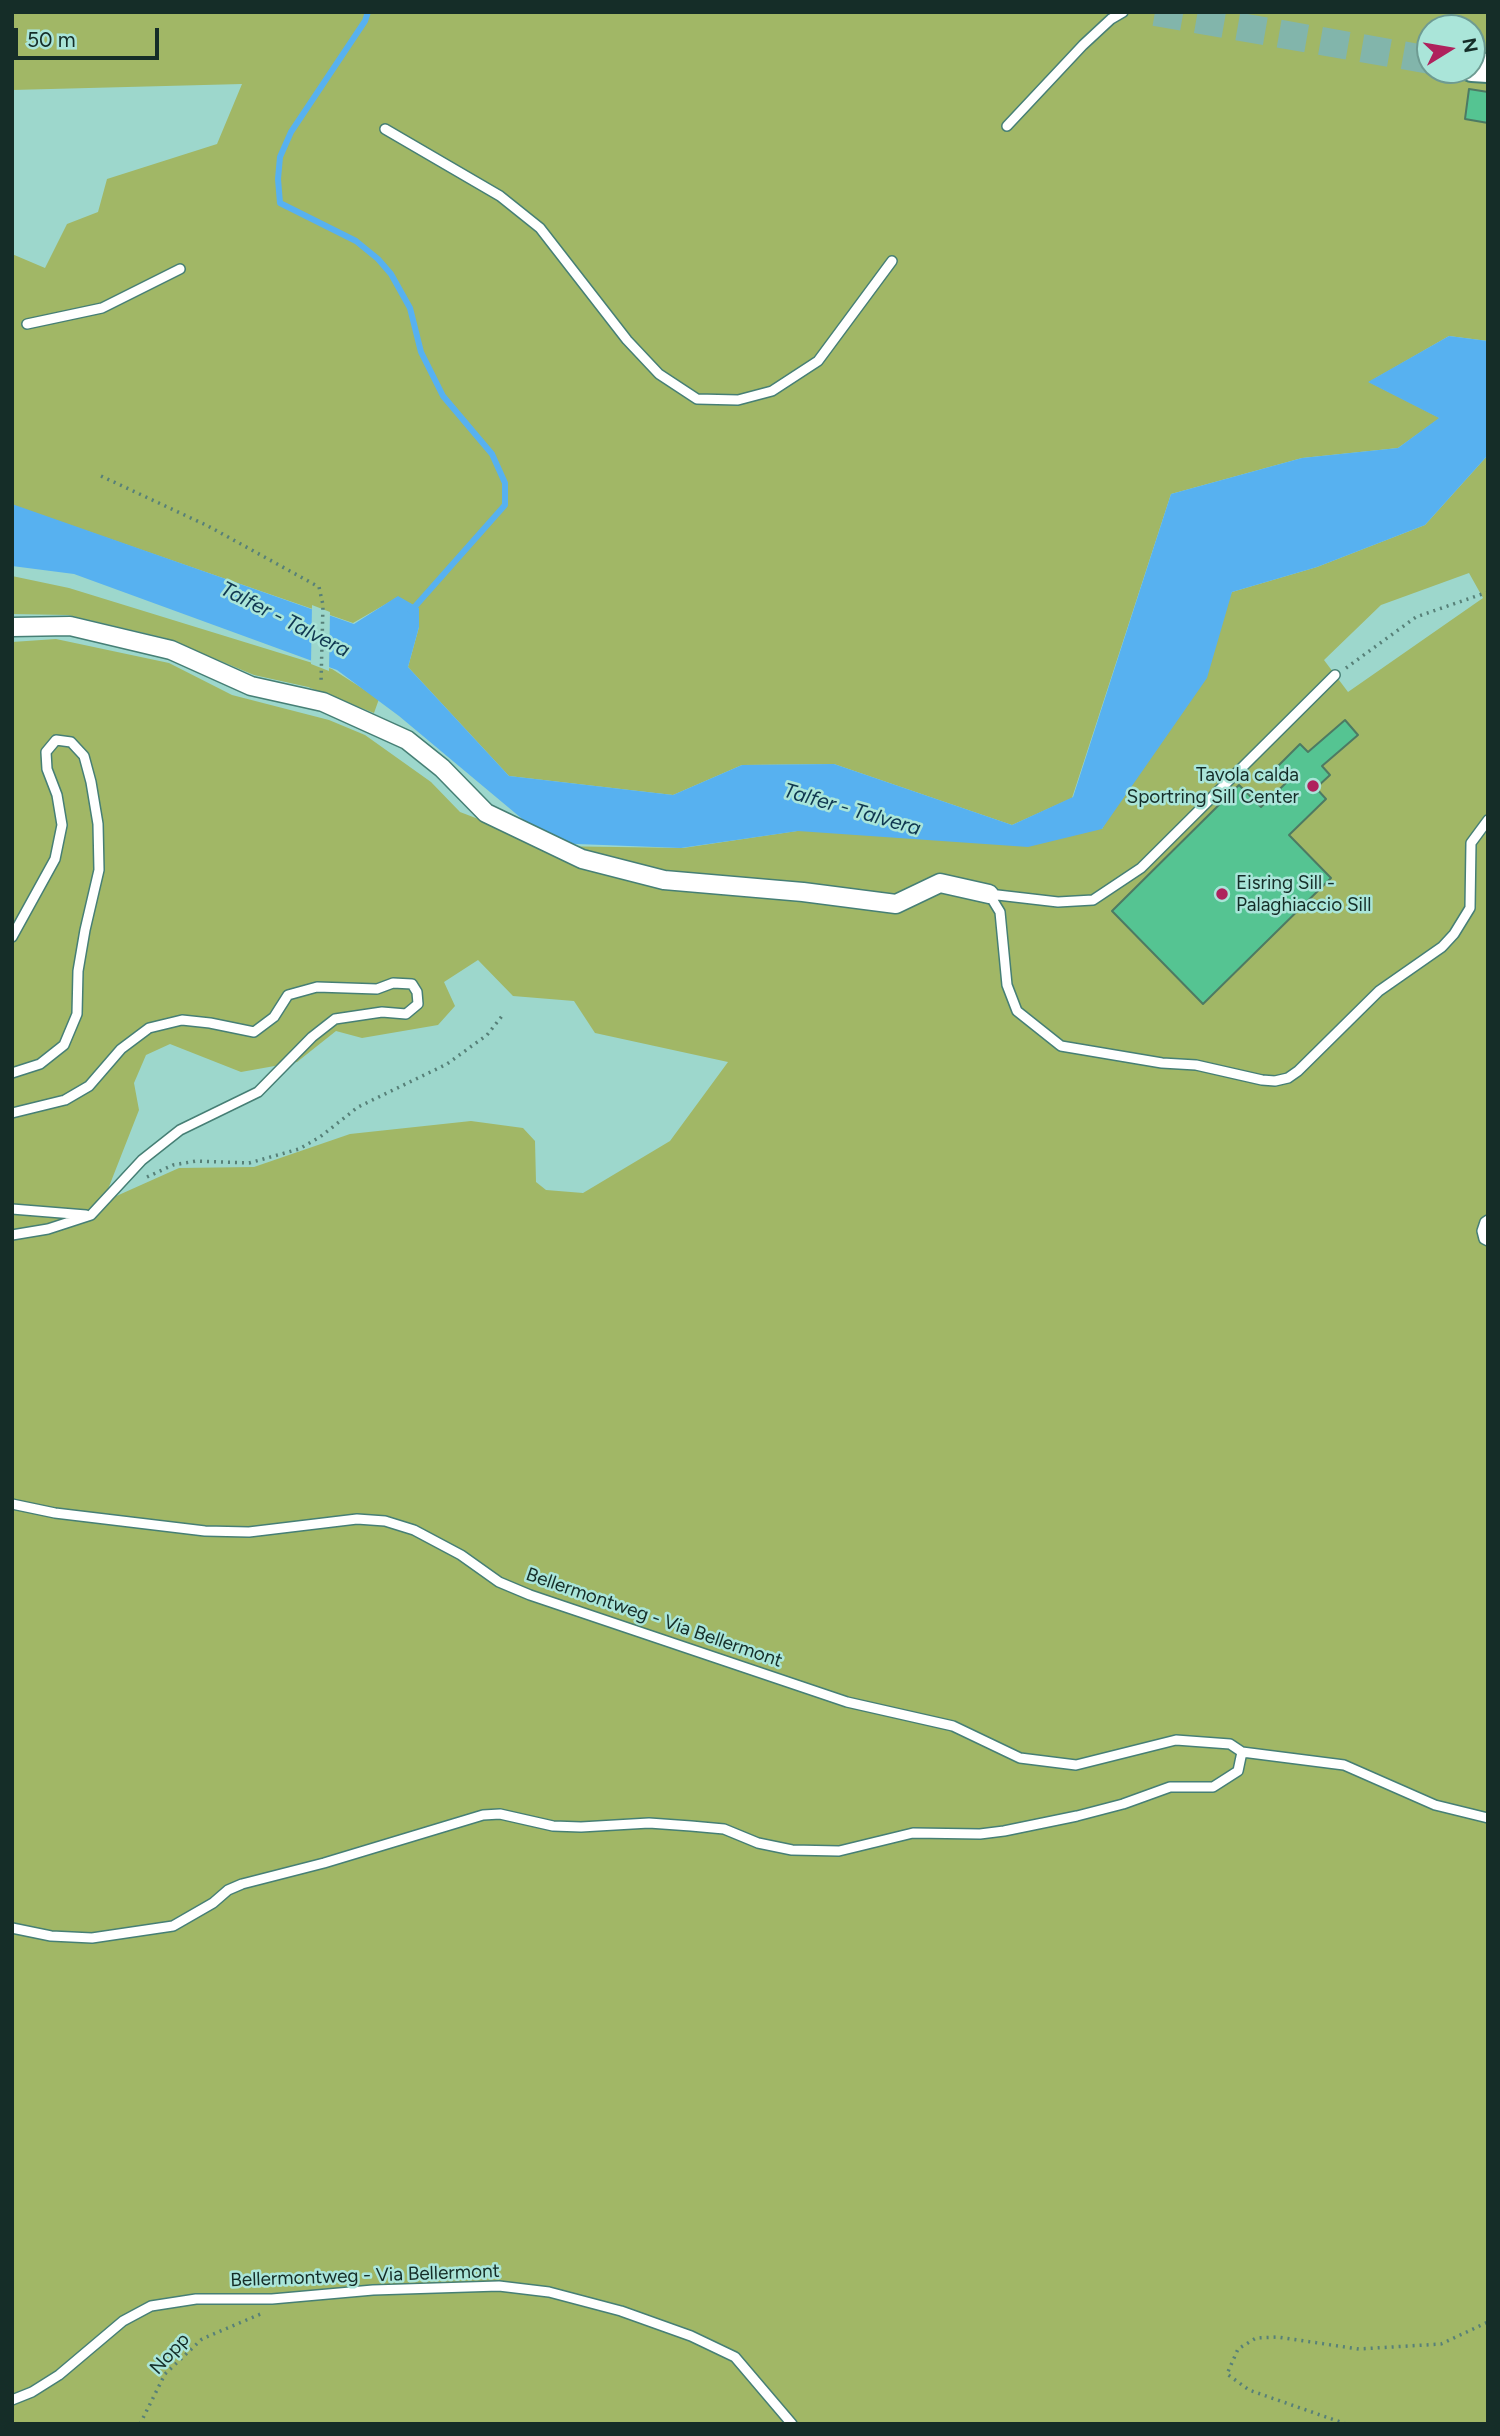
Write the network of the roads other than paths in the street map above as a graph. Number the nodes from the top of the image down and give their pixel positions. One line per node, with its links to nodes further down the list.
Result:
1 (1123, 12): 2 (lane)
2 (1007, 126)
3 (385, 130): 4 (lane)
4 (892, 261)
5 (180, 269): 6 (lane)
6 (27, 324)
7 (12, 627): 10 (street)
8 (1335, 675): 10 (lane)
9 (1488, 820): 10 (lane)
10 (989, 894)
11 (12, 936): 12 (lane)
12 (12, 1073)
13 (12, 1113): 15 (lane)
14 (12, 1209): 15 (lane)
15 (91, 1215): 17 (lane)
16 (1488, 1220): 18 (lane)
17 (12, 1235)
18 (1488, 1241)
19 (12, 1504): 20 (lane, Bellermontweg - Via Bellermont)
20 (1242, 1752): 21 (lane, Bellermontweg - Via Bellermont); 22 (lane)
21 (1488, 1818)
22 (12, 1927)
23 (12, 2400): 24 (lane, Bellermontweg - Via Bellermont)
24 (792, 2424)

